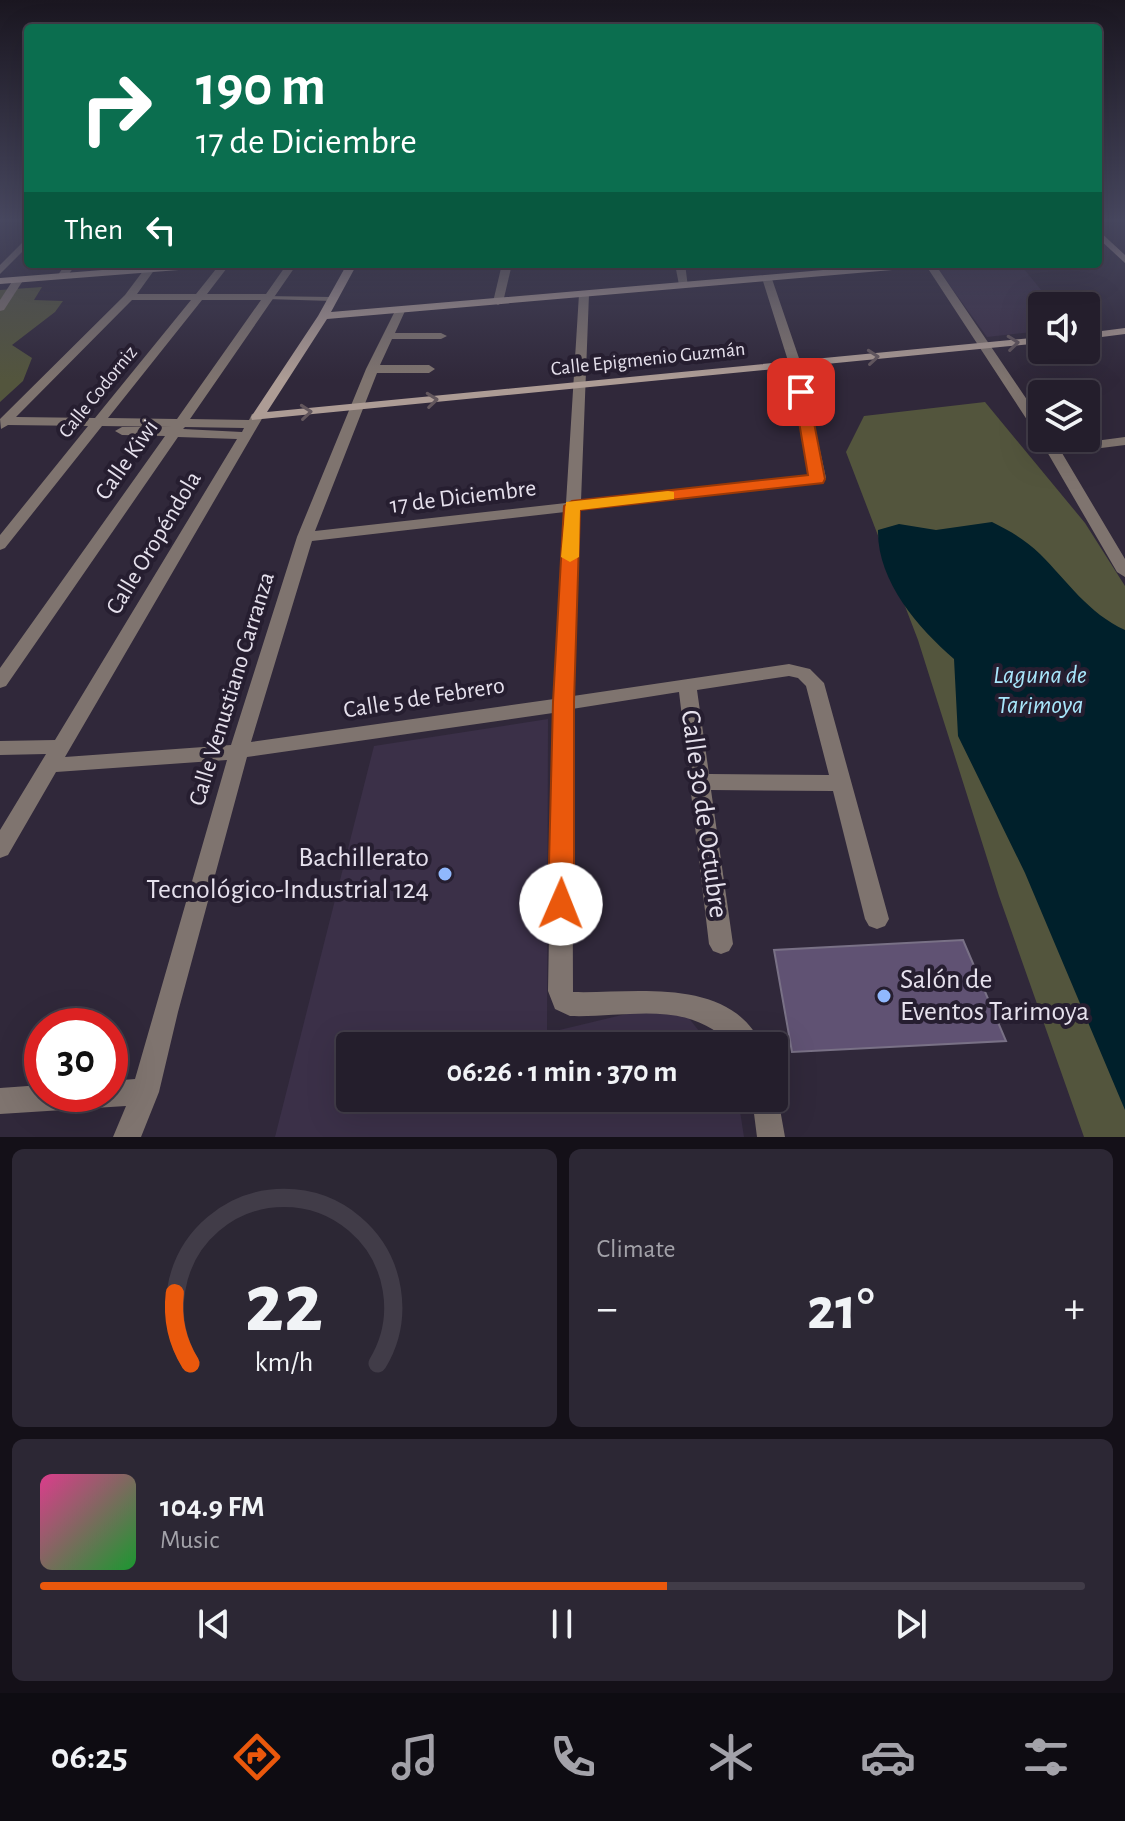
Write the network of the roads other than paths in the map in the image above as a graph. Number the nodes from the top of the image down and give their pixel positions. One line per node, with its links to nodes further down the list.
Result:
1 (81, 274): 10 (street)
2 (138, 274): 17 (street)
3 (218, 274): 16 (street, Calle Codorniz)
4 (284, 274): 18 (street, Calle Kiwi)
5 (346, 274): 19 (street, Calle Oropéndola)
6 (505, 274): 20 (street)
7 (682, 274): 14 (street)
8 (796, 274): 11 (street)
9 (936, 274): 29 (street)
10 (62, 276): 12 (street)
11 (767, 278): 14 (street); 30 (street)
12 (19, 279): 13 (street); 21 (street)
13 (0, 281)
14 (684, 285): 15 (street)
15 (584, 294): 20 (street); 33 (street)
16 (202, 295): 17 (street); 18 (street); 37 (street, Calle Codorniz)
17 (129, 297): 36 (street)
18 (266, 297): 19 (lane); 39 (street, Calle Kiwi)
19 (332, 299): 23 (street, Calle Oropéndola)
20 (498, 302): 22 (street)
21 (0, 308)
22 (400, 311): 23 (street); 26 (street, Calle Venustiano Carranza)
23 (323, 316): 38 (street, Calle Oropéndola)
24 (1125, 331): 25 (street)
25 (1100, 334)
26 (387, 336): 27 (street); 31 (street, Calle Venustiano Carranza)
27 (441, 336)
28 (1028, 341): 29 (street, Calle Epigmenio Guzmán, one-way to 28)
29 (983, 346): 30 (street, Calle Epigmenio Guzmán, one-way to 29); 35 (street)
30 (795, 364): 33 (street, Calle Epigmenio Guzmán); 43 (street, 17 de Diciembre)
31 (372, 369): 32 (street); 34 (street, Calle Venustiano Carranza)
32 (429, 369)
33 (580, 385): 34 (street, Calle Epigmenio Guzmán, one-way to 33); 43 (street)
34 (354, 408): 38 (street, Calle Epigmenio Guzmán, one-way to 34); 44 (street, Calle Venustiano Carranza)
35 (1028, 412)
36 (2, 424): 37 (street)
37 (97, 424): 39 (street); 45 (street, Calle Codorniz)
38 (252, 425): 39 (street); 52 (street, Calle Oropéndola)
39 (179, 428): 47 (street, Calle Kiwi)
40 (1125, 441): 41 (street)
41 (1100, 442)
42 (1056, 452): 46 (street)
43 (572, 506): 44 (street, 17 de Diciembre); 49 (street)
44 (305, 537): 51 (street, Calle Venustiano Carranza)
45 (0, 545)
46 (1125, 572)
47 (0, 682)
48 (687, 684): 49 (street, Calle 5 de Febrero); 53 (street, Calle 30 de Octubre); 54 (street, Calle 5 de Febrero)
49 (563, 702): 51 (street, Calle 5 de Febrero); 58 (street)
50 (0, 748): 52 (street, Calle 5 de Febrero)
51 (237, 750): 52 (street, Calle 5 de Febrero); 59 (street, Calle Venustiano Carranza)
52 (55, 756): 55 (street, Calle Oropéndola)
53 (700, 782): 54 (street); 57 (street, Calle 30 de Octubre)
54 (841, 783): 56 (street)
55 (0, 849)
56 (877, 919)
57 (721, 944)
58 (739, 1032)
59 (146, 1092): 60 (street); 64 (street, Calle Venustiano Carranza)
60 (128, 1093)
61 (24, 1099): 62 (street)
62 (0, 1101)
63 (767, 1112): 65 (street)
64 (127, 1137)
65 (771, 1137)

